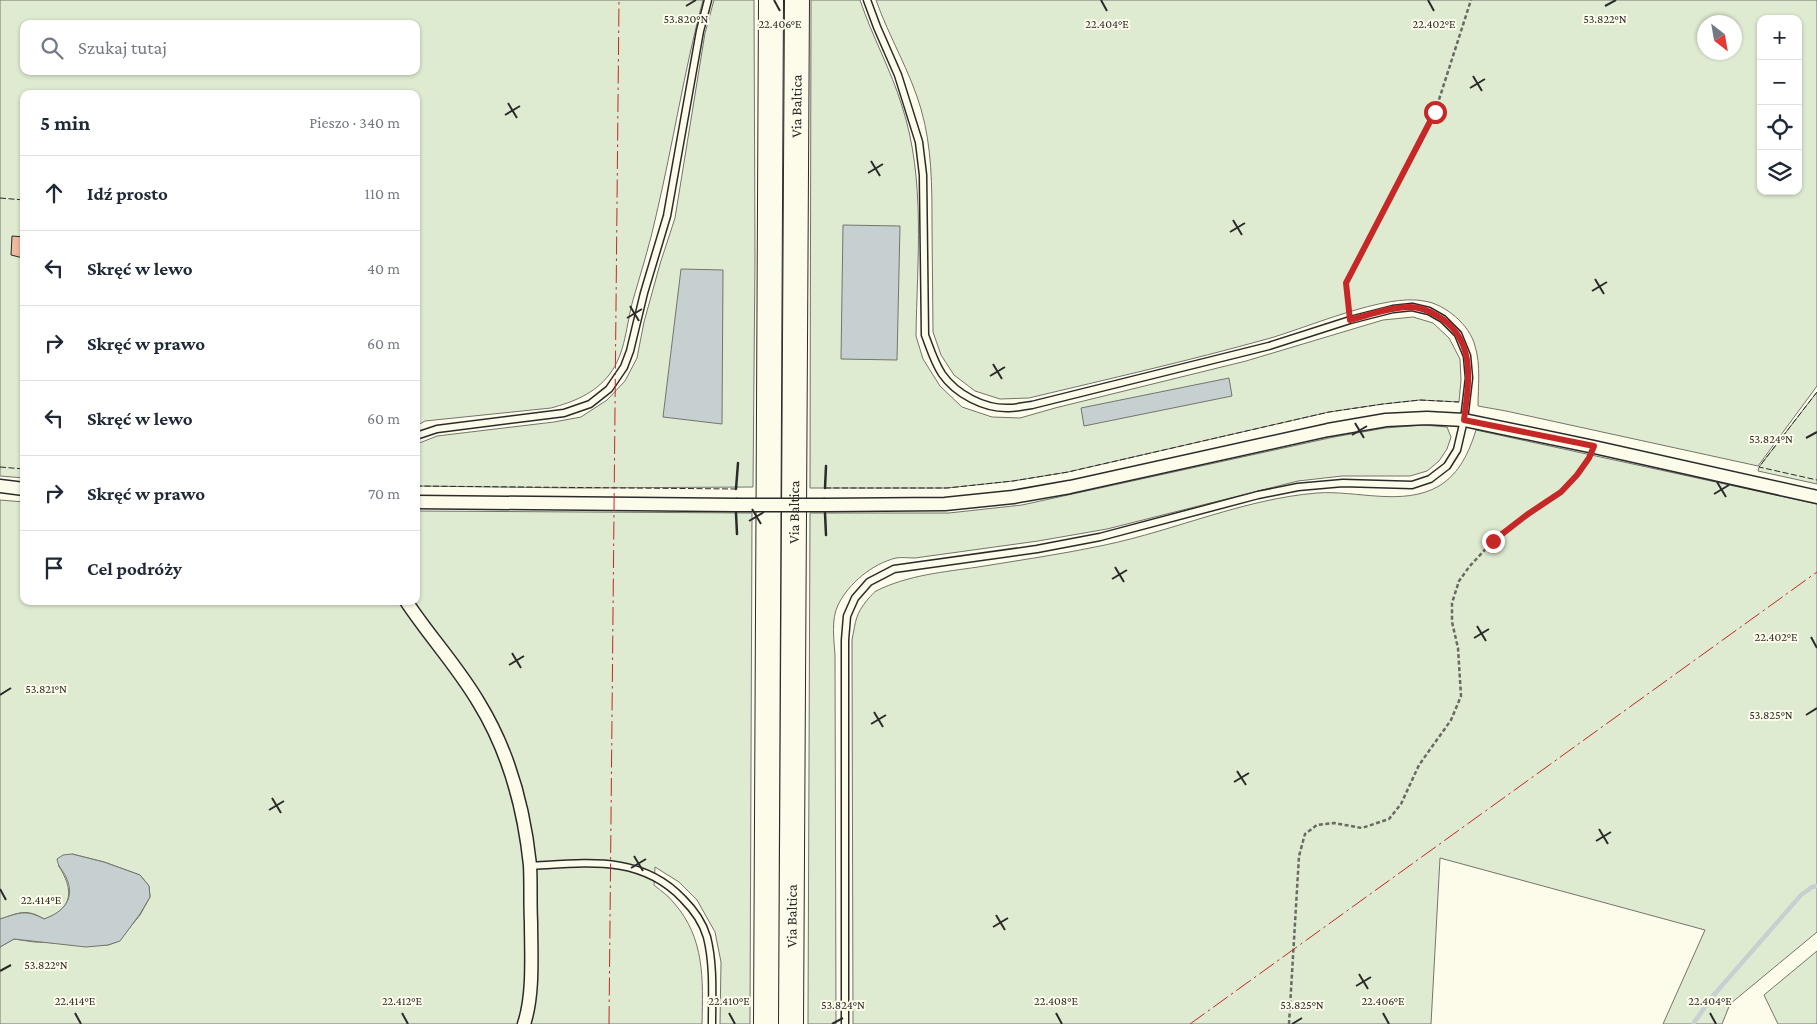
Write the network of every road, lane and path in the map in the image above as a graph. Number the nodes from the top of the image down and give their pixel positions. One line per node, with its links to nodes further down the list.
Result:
1 (708, 0): 8 (lane)
2 (771, 0): 18 (highway, Via Baltica)
3 (797, 0): 19 (highway, Via Baltica)
4 (867, 0): 6 (lane)
5 (1471, 0): 6 (path)
6 (1350, 320): 7 (lane)
7 (1464, 420): 9 (street); 13 (street, bridge); 20 (lane)
8 (420, 435)
9 (1594, 446): 12 (street); 21 (path)
10 (0, 486): 11 (street)
11 (20, 488)
12 (1817, 497)
13 (420, 502)
14 (409, 605): 15 (street)
15 (530, 866): 16 (street); 17 (lane)
16 (524, 1024)
17 (712, 1024)
18 (766, 1024)
19 (792, 1024)
20 (845, 1024)
21 (1289, 1024)

